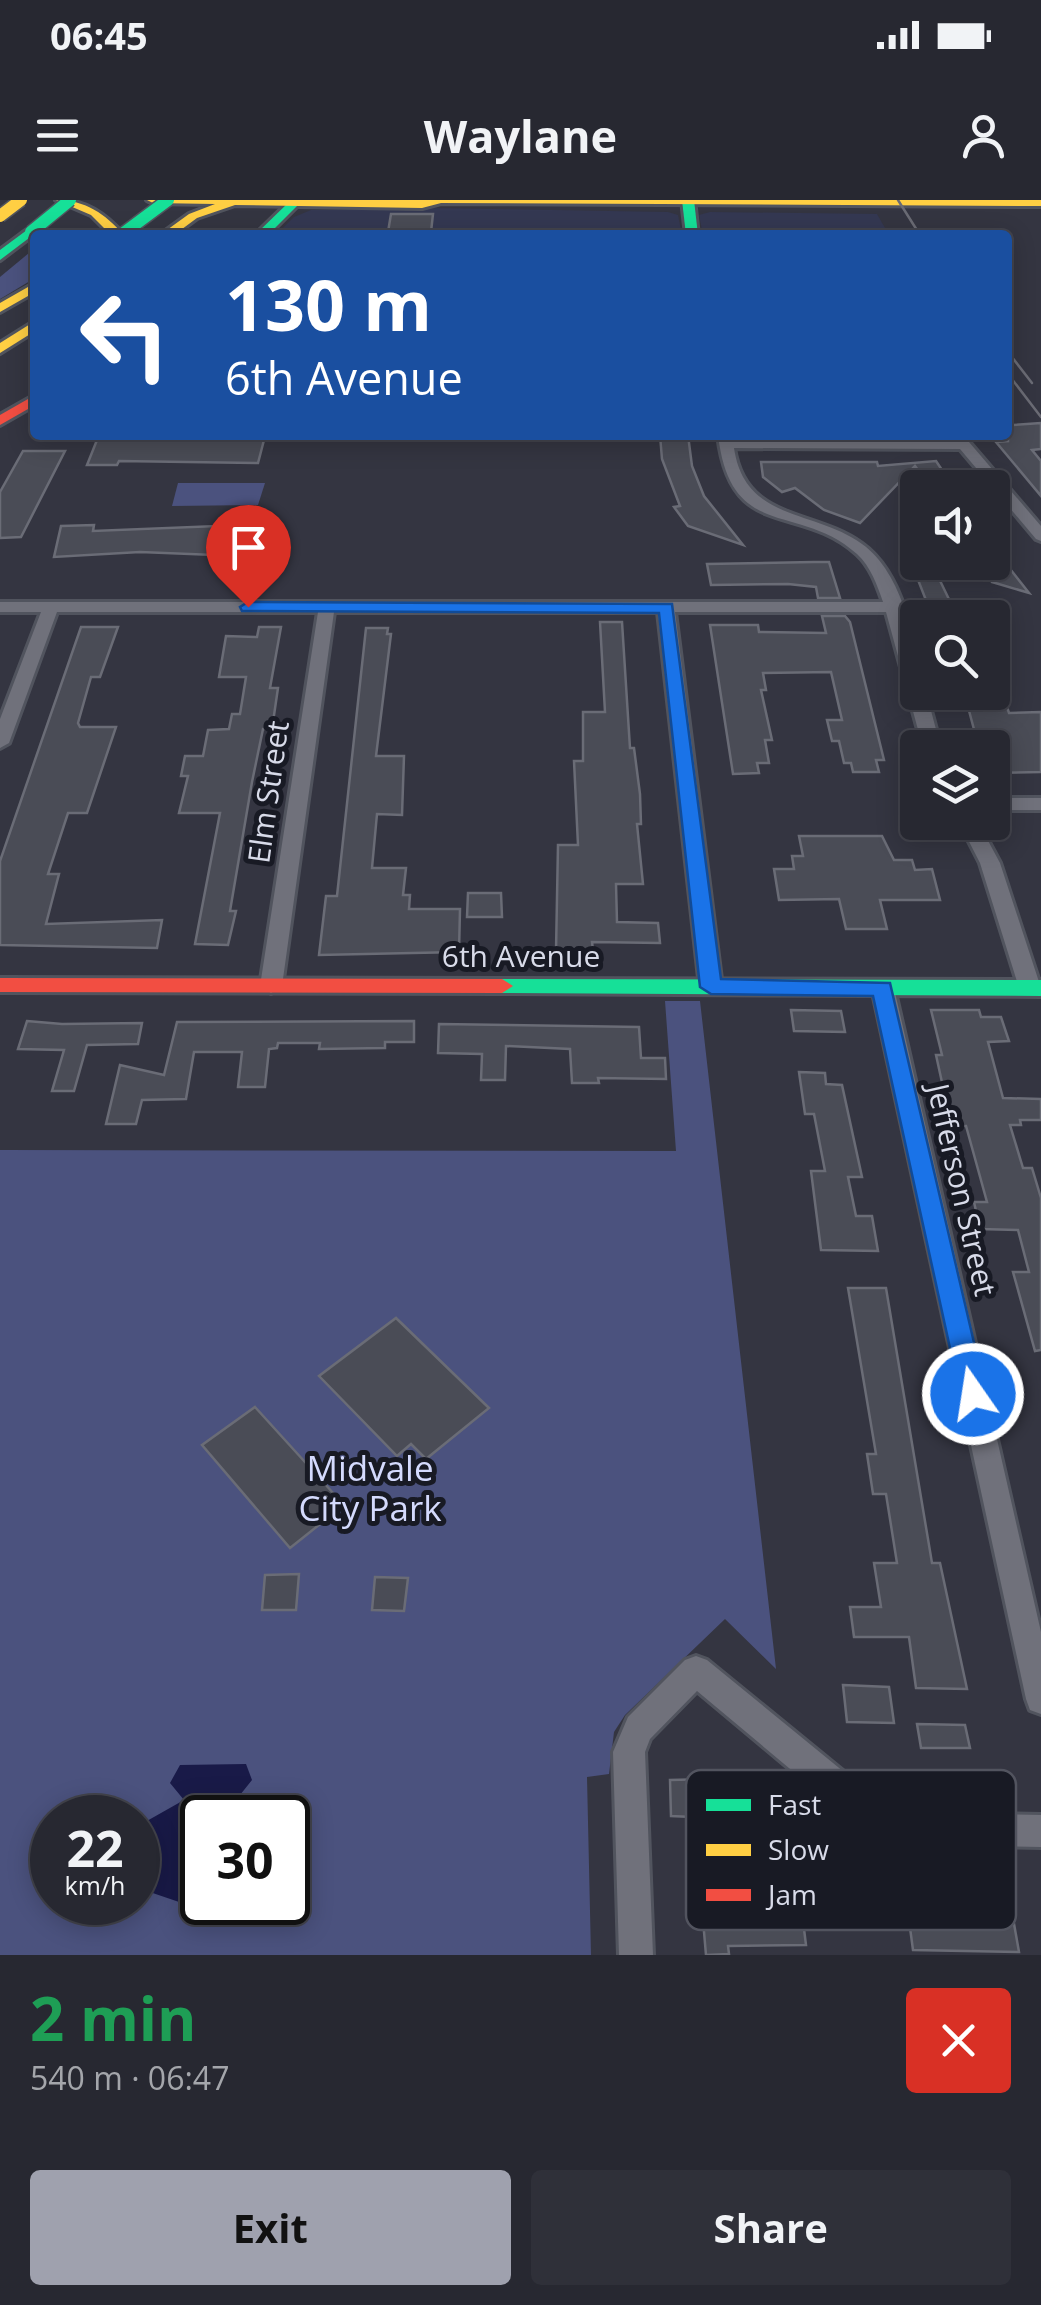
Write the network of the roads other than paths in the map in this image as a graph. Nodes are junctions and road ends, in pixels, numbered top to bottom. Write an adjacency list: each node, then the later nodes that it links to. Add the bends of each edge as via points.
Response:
1 (21, 200): 9 (main road); 14 (main road, bridge)
2 (62, 200): 16 (main road, via 96,213)
3 (70, 200): 15 (main road, bridge)
4 (153, 200): 7 (main road)
5 (168, 200): 17 (main road, bridge)
6 (440, 200): 8 (main road); 10 (main road)
7 (232, 202): 10 (main road); 18 (main road)
8 (688, 202): 12 (main road); 20 (main road)
9 (0, 203)
10 (294, 203): 19 (main road)
11 (1041, 203): 12 (main road)
12 (806, 205): 13 (main road)
13 (1041, 212)
14 (0, 216)
15 (33, 230)
16 (114, 230)
17 (126, 230)
18 (173, 230)
19 (266, 230)
20 (691, 230)
21 (30, 233): 22 (main road, bridge)
22 (0, 256)
23 (30, 290): 24 (main road)
24 (0, 308)
25 (30, 328): 26 (main road)
26 (0, 349)
27 (30, 402): 28 (main road)
28 (0, 421)
29 (726, 440): 30 (street); 35 (street, via 742,491 863,551)
30 (959, 440): 31 (street)
31 (1041, 536)
32 (0, 607): 33 (street)
33 (51, 607): 34 (street); 38 (street)
34 (327, 607): 36 (street); 43 (street, Elm Street)
35 (890, 607): 36 (street); 37 (street)
36 (666, 608): 44 (street)
37 (927, 730)
38 (0, 743)
39 (1010, 804): 40 (street)
40 (1041, 804)
41 (978, 840): 46 (street)
42 (0, 985): 43 (main road, 6th Avenue)
43 (271, 986): 44 (main road, 6th Avenue)
44 (711, 987): 45 (main road, 6th Avenue)
45 (882, 988): 46 (main road, 6th Avenue); 47 (street, Jefferson Street)
46 (1036, 988)
47 (1041, 1699)
48 (815, 1770): 51 (street, via 696,1671 639,1728 629,1752)
49 (1016, 1831): 50 (street)
50 (1041, 1831)
51 (636, 1955)

